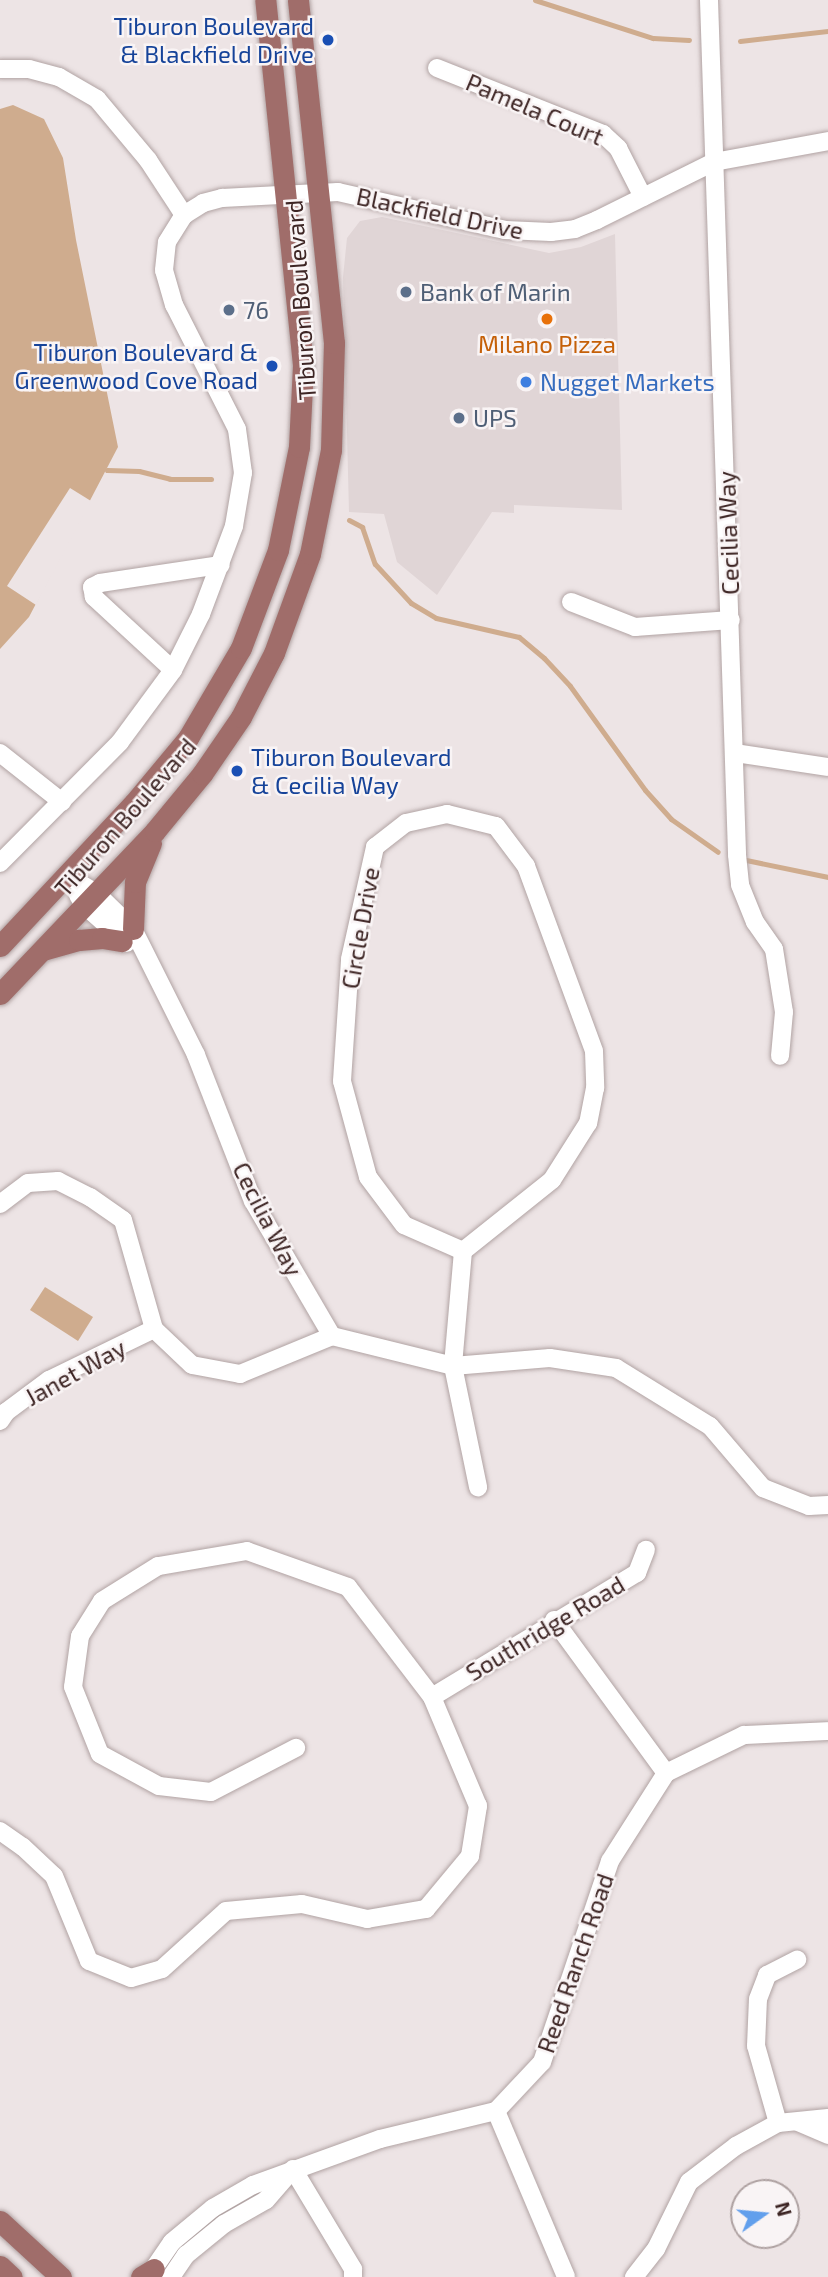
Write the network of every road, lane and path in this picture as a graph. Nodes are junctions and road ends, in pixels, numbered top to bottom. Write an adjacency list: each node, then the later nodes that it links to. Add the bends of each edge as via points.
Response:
1 (265, 0): 8 (main road, Tiburon Boulevard)
2 (298, 0): 9 (main road, Tiburon Boulevard)
3 (709, 0): 7 (street, Cecilia Way)
4 (437, 68): 10 (street, Pamela Court, via 603,134 618,148)
5 (0, 69): 11 (street, via 60,76 97,99 148,160)
6 (828, 141): 7 (street, Blackfield Drive)
7 (714, 162): 10 (street, Blackfield Drive); 14 (street, Cecilia Way)
8 (286, 192): 9 (street, Blackfield Drive); 11 (street, Blackfield Drive, via 213,200); 22 (main road, Tiburon Boulevard, via 302,342 302,412 294,482 268,583 241,648 188,738)
9 (319, 192): 10 (street, Blackfield Drive, via 364,196 493,228 538,233 586,225); 20 (main road, Tiburon Boulevard, via 335,379 331,450 319,519 296,599 258,685 209,765)
10 (643, 197)
11 (184, 215): 12 (street, via 167,242 166,281 180,318 233,419 242,450 241,494)
12 (221, 565): 15 (street); 15 (street, via 92,587 94,597)
13 (571, 602): 14 (street, via 635,627)
14 (731, 620): 17 (street, Cecilia Way)
15 (173, 670): 19 (street, via 120,742)
16 (0, 753): 19 (street)
17 (735, 753): 18 (street); 28 (street, Cecilia Way, via 740,885 755,922 774,949 784,1012)
18 (828, 767)
19 (62, 802): 21 (street)
20 (155, 831): 23 (main road, Tiburon Boulevard); 24 (main road, via 135,881)
21 (0, 863)
22 (66, 875): 23 (street, Cecilia Way); 25 (main road, Tiburon Boulevard)
23 (90, 899): 24 (street, Cecilia Way); 26 (main road, Tiburon Boulevard)
24 (132, 939): 26 (main road, via 79,940); 32 (street, Cecilia Way, via 163,985 196,1055 253,1202)
25 (0, 946)
26 (41, 951): 27 (main road, Tiburon Boulevard)
27 (0, 994)
28 (780, 1056)
29 (0, 1204): 31 (street, via 28,1183 58,1181 123,1220)
30 (463, 1251): 30 (street, Circle Drive, via 552,1180 588,1123 595,1088 594,1051 526,866 496,826 447,814 405,823 375,847 349,959 342,1081 368,1177 404,1224); 33 (street)
31 (154, 1329): 32 (street, via 192,1364 240,1374); 34 (street, Janet Way, via 49,1380)
32 (332, 1336): 33 (street)
33 (453, 1366): 35 (street); 36 (street, via 550,1358 617,1368 710,1426 763,1488 809,1506)
34 (0, 1421)
35 (478, 1487)
36 (828, 1505)
37 (646, 1550): 38 (street, Southridge Road, via 637,1573)
38 (554, 1620): 39 (street, Southridge Road); 42 (street)
39 (432, 1697): 41 (street, via 348,1587 247,1552 159,1566 102,1601 80,1636 73,1687 100,1754 159,1786 211,1792); 43 (street, via 478,1806 470,1856 426,1909 367,1919 302,1904 226,1911 162,1969 131,1978 89,1961 54,1876)
40 (828, 1731): 42 (street, via 744,1735)
41 (296, 1748)
42 (666, 1773): 45 (street, Reed Ranch Road, via 610,1861 542,2062)
43 (0, 1831)
44 (796, 1960): 48 (street, via 767,1975 758,1999 756,2046)
45 (496, 2111): 50 (street, via 380,2139); 59 (street)
46 (828, 2118): 47 (street)
47 (798, 2122): 48 (street); 49 (street)
48 (778, 2123): 60 (street, via 736,2146 689,2182 656,2249)
49 (828, 2135)
50 (293, 2169): 54 (street, via 213,2208 172,2242); 58 (street, via 353,2269)
51 (0, 2221): 52 (main road)
52 (41, 2259): 56 (main road); 57 (main road)
53 (0, 2266): 55 (main road)
54 (153, 2275)
55 (12, 2277)
56 (61, 2277)
57 (72, 2277)
58 (353, 2277)
59 (566, 2277)
60 (634, 2277)

